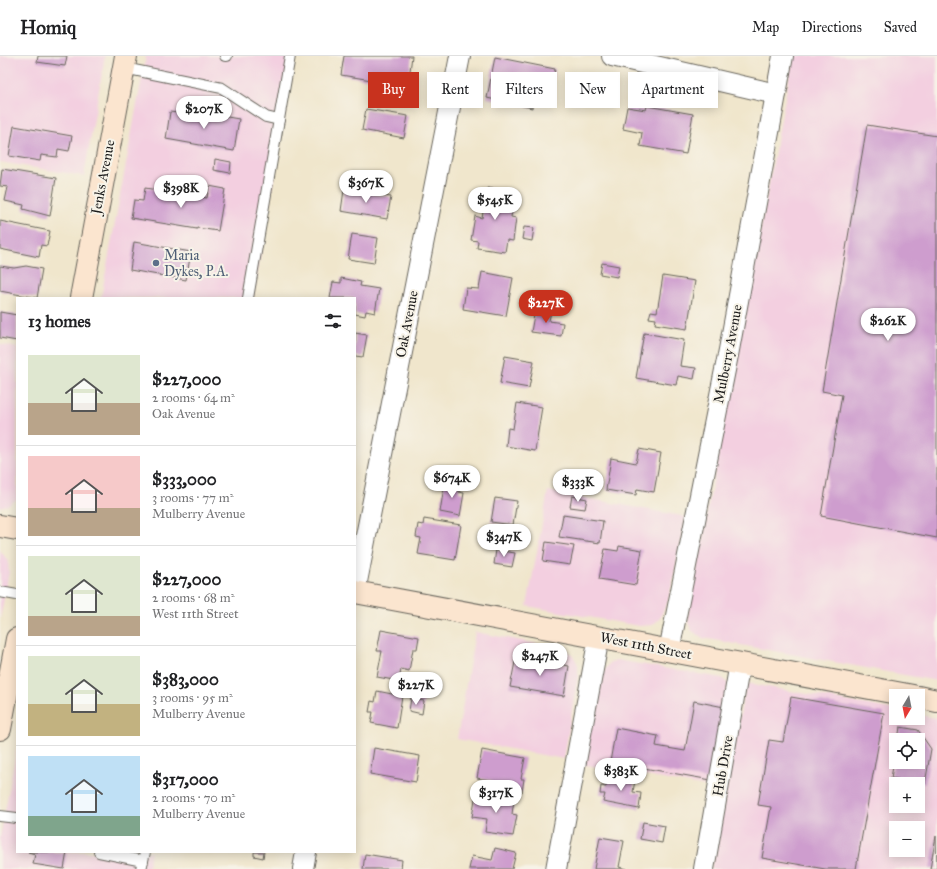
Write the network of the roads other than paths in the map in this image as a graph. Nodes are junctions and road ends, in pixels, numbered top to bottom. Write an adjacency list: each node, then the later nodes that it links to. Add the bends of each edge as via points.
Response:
1 (290, 56): 7 (lane)
2 (460, 56): 12 (street, Oak Avenue)
3 (612, 56): 6 (street)
4 (783, 56): 6 (street, Mulberry Avenue)
5 (125, 62): 7 (lane, via 222,88 266,117); 8 (main road, Jenks Avenue)
6 (776, 94): 18 (street, Mulberry Avenue, via 729,350)
7 (279, 120): 9 (lane)
8 (81, 297)
9 (248, 297)
10 (0, 526): 11 (main road)
11 (16, 529)
12 (356, 587)
13 (0, 592): 15 (lane)
14 (356, 592): 16 (main road, West 11th Street)
15 (16, 595)
16 (600, 638): 18 (main road, West 11th Street); 30 (street)
17 (16, 644): 23 (main road)
18 (669, 651): 19 (main road, West 11th Street)
19 (740, 663): 20 (main road, West 11th Street); 31 (street, Hub Drive)
20 (889, 691)
21 (925, 698): 22 (main road)
22 (937, 700)
23 (0, 729)
24 (0, 816): 25 (lane)
25 (16, 818)
26 (104, 853): 28 (lane)
27 (306, 853): 29 (street)
28 (143, 861)
29 (303, 869)
30 (556, 869)
31 (704, 869)

